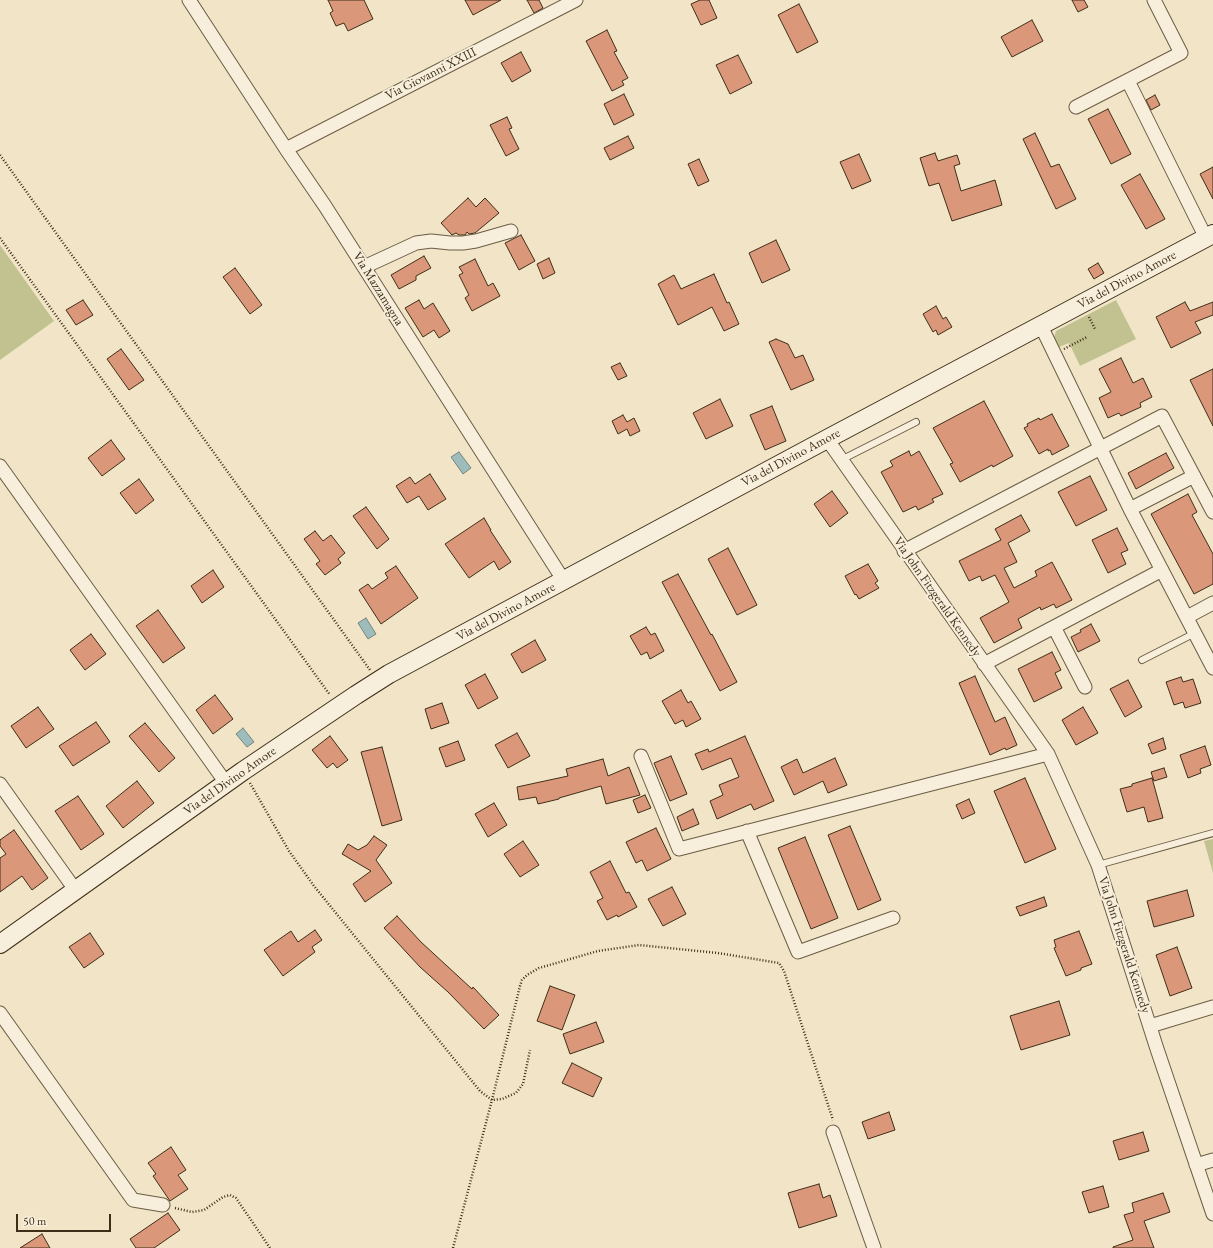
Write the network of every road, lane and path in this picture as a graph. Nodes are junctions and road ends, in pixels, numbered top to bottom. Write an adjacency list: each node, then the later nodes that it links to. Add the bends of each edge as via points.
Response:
1 (189, 0): 6 (street, Via Mazzamagna)
2 (576, 0): 6 (street, Via Giovanni XXIII)
3 (1154, 0): 4 (street, via 1181,53)
4 (1128, 80): 5 (street); 10 (street)
5 (1076, 107)
6 (286, 149): 11 (street, Via Mazzamagna)
7 (0, 155): 33 (path)
8 (511, 230): 11 (street, via 463,243 416,243)
9 (0, 238): 35 (path)
10 (1210, 238): 12 (main road, Via del Divino Amore)
11 (364, 267): 25 (street, Via Mazzamagna)
12 (1041, 326): 14 (street); 16 (main road, Via del Divino Amore)
13 (1087, 337): 14 (path)
14 (1054, 354): 17 (street)
15 (916, 422): 18 (lane)
16 (826, 440): 18 (street, Via John Fitzgerald Kennedy); 25 (main road, Via del Divino Amore)
17 (1100, 448): 20 (street, via 1162,416); 21 (street); 23 (street)
18 (841, 460): 23 (street, Via John Fitzgerald Kennedy)
19 (0, 466): 39 (street)
20 (1194, 476): 21 (street); 22 (street)
21 (1130, 509): 24 (street)
22 (1213, 512)
23 (904, 550): 31 (street, Via John Fitzgerald Kennedy)
24 (1162, 570): 27 (street); 28 (street)
25 (564, 581): 33 (main road, Via del Divino Amore)
26 (1213, 603): 27 (street)
27 (1187, 617): 29 (street)
28 (1054, 627): 31 (street); 34 (street)
29 (1195, 633): 30 (lane); 32 (street)
30 (1142, 660)
31 (984, 664): 36 (street, Via John Fitzgerald Kennedy)
32 (1213, 668)
33 (378, 681): 35 (main road, Via del Divino Amore)
34 (1085, 687)
35 (339, 706): 38 (main road, Via del Divino Amore)
36 (1048, 754): 41 (street); 43 (street, Via John Fitzgerald Kennedy)
37 (641, 756): 41 (street, via 679,849)
38 (243, 771): 39 (main road, Via del Divino Amore); 51 (path, via 289,852 314,886 480,1091)
39 (226, 783): 44 (main road, Via del Divino Amore)
40 (0, 784): 44 (street)
41 (747, 832): 45 (street, via 798,952)
42 (1213, 833): 43 (lane, Via John Fitzgerald Kennedy)
43 (1098, 865): 49 (street, Via John Fitzgerald Kennedy)
44 (76, 891): 46 (main road, Via del Divino Amore)
45 (893, 918)
46 (0, 944)
47 (1213, 1007): 49 (street, Via John Fitzgerald Kennedy)
48 (0, 1013): 55 (street, via 133,1200)
49 (1150, 1026): 54 (street, Via John Fitzgerald Kennedy)
50 (530, 1050): 51 (path, via 523,1084 516,1093 502,1100)
51 (492, 1100): 52 (path, via 522,980 539,968 598,951 640,945 718,953 779,964 784,971); 58 (path)
52 (834, 1129): 59 (street)
53 (1213, 1160): 54 (street)
54 (1196, 1165): 56 (street, Via John Fitzgerald Kennedy)
55 (163, 1205): 57 (path, via 192,1212 204,1210 230,1195 236,1198)
56 (1213, 1214)
57 (270, 1248)
58 (453, 1248)
59 (874, 1248)

